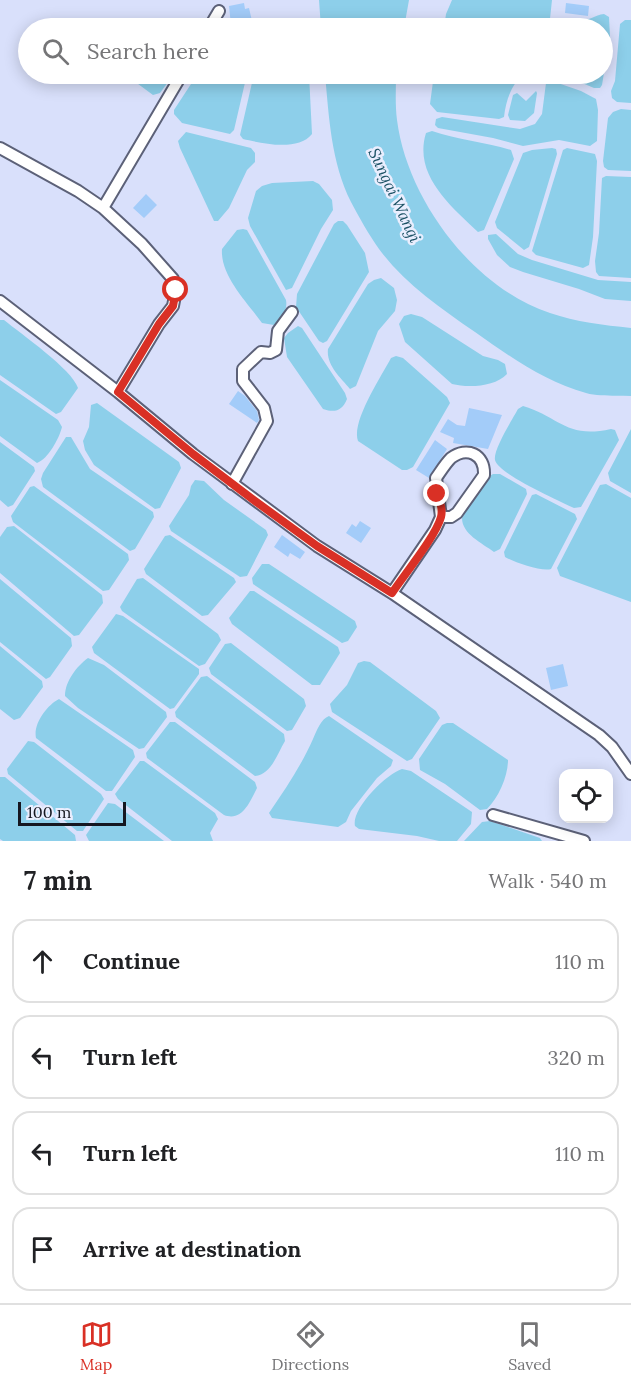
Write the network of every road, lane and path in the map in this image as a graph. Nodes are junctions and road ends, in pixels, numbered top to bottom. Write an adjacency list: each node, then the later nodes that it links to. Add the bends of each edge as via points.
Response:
1 (219, 11): 2 (street)
2 (215, 18)
3 (176, 84): 5 (street)
4 (0, 148): 5 (street)
5 (103, 208): 8 (street, via 142,244 173,279 176,290 173,306)
6 (0, 301): 8 (street)
7 (292, 312): 9 (street, via 278,330 276,350 261,352 243,369 243,381 264,408 267,421)
8 (118, 392): 9 (street)
9 (232, 484): 11 (street, via 317,546)
10 (441, 517): 10 (street, via 458,513 484,475 481,458 475,453 456,455 436,478); 11 (street)
11 (392, 593): 12 (street, via 599,735)
12 (631, 772)
13 (493, 814): 14 (street)
14 (584, 841)

